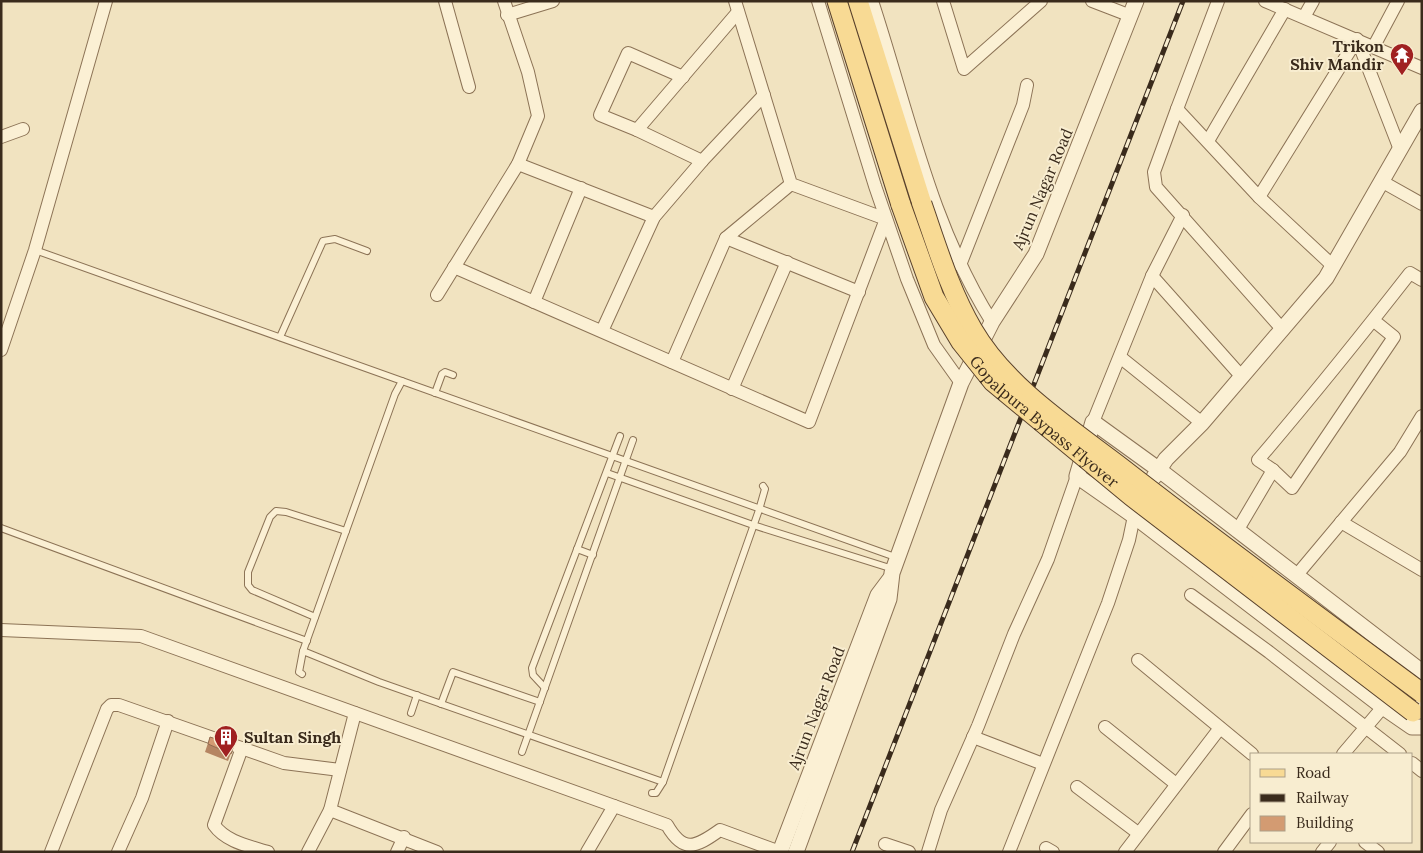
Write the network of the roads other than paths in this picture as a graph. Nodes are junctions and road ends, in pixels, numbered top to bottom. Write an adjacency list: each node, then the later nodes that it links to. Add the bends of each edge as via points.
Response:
1 (106, 1): 47 (street)
2 (445, 1): 27 (street)
3 (504, 1): 19 (street)
4 (553, 1): 19 (street)
5 (818, 1): 45 (street)
6 (837, 1): 113 (main road, Gopalpura Bypass Flyover, bridge, via 901,205 934,297 961,342 993,382 1131,496)
7 (858, 1): 106 (main road, Gopalpura Bypass Flyover, bridge, via 946,275 973,331 1003,369 1036,402)
8 (872, 1): 50 (street, via 922,165)
9 (943, 1): 10 (street, via 964,69)
10 (1041, 1)
11 (1092, 1): 20 (street)
12 (1136, 1): 20 (street, Ajrun Nagar Road)
13 (1218, 1): 29 (street)
14 (1265, 1): 18 (street)
15 (1313, 1): 21 (street)
16 (1398, 1): 23 (street)
17 (737, 6): 25 (street); 28 (street)
18 (1285, 10): 21 (street); 34 (street)
19 (507, 15): 37 (street, via 528,72 538,116)
20 (1131, 16): 59 (street, Ajrun Nagar Road, via 1036,254)
21 (1304, 17): 22 (street)
22 (1357, 39): 23 (street); 35 (street); 41 (street)
23 (1374, 46): 24 (street)
24 (1422, 68)
25 (682, 77): 32 (street); 32 (street, via 628,53 600,116)
26 (1027, 85): 50 (street, via 1023,105)
27 (469, 87)
28 (764, 95): 36 (street); 39 (street)
29 (1177, 109): 34 (street); 43 (street, via 1153,180)
30 (1422, 112): 35 (street)
31 (22, 129): 33 (street)
32 (637, 130): 36 (street)
33 (1, 137)
34 (1208, 141): 41 (street)
35 (1400, 147): 38 (street)
36 (702, 161): 44 (street)
37 (518, 164): 40 (street); 52 (street)
38 (1381, 181): 42 (street); 51 (street)
39 (791, 184): 45 (street); 46 (street)
40 (581, 188): 44 (street); 57 (street)
41 (1259, 197): 51 (street)
42 (1422, 204)
43 (1182, 215): 53 (street); 60 (street)
44 (654, 217): 61 (street)
45 (886, 219): 55 (street); 69 (street, via 934,345)
46 (726, 238): 49 (street); 65 (street)
47 (35, 250): 62 (lane); 63 (street)
48 (367, 251): 62 (lane, via 335,239 323,241)
49 (787, 262): 55 (street); 70 (street)
50 (960, 265): 59 (street)
51 (1332, 265): 60 (street, via 1326,278)
52 (454, 267): 56 (street); 57 (street)
53 (1152, 276): 64 (street); 67 (street)
54 (1422, 280): 58 (street, via 1410,273)
55 (858, 292): 70 (street, via 809,422)
56 (437, 295)
57 (534, 302): 61 (street)
58 (1374, 320): 80 (street, via 1258,460); 80 (street, via 1394,337 1292,488)
59 (992, 322): 69 (street, Ajrun Nagar Road)
60 (1283, 330): 67 (street)
61 (602, 332): 65 (street)
62 (280, 337): 68 (lane)
63 (1, 350)
64 (1120, 358): 72 (street); 73 (street)
65 (672, 362): 70 (street)
66 (453, 375): 71 (lane, via 442,374)
67 (1242, 377): 73 (street)
68 (402, 381): 71 (lane); 90 (lane)
69 (961, 382): 94 (street, Ajrun Nagar Road)
70 (732, 389)
71 (435, 393): 77 (lane)
72 (1093, 422): 79 (street); 82 (street)
73 (1202, 423): 79 (street)
74 (1420, 424): 87 (street)
75 (620, 436): 77 (lane)
76 (633, 440): 78 (lane)
77 (612, 458): 78 (lane); 81 (lane)
78 (625, 462): 83 (lane); 85 (lane)
79 (1158, 469): 86 (street); 91 (street)
80 (1274, 470): 91 (street)
81 (606, 473): 83 (lane); 92 (lane)
82 (1077, 476): 86 (street); 119 (street, via 1048,559)
83 (619, 477): 88 (lane); 93 (lane)
84 (764, 486): 85 (lane)
85 (759, 510): 88 (lane); 94 (lane)
86 (1134, 516): 110 (street); 125 (street, via 1108,603)
87 (1341, 522): 95 (street); 96 (street)
88 (753, 525): 94 (lane); 127 (lane)
89 (1, 528): 100 (lane)
90 (346, 531): 98 (lane); 98 (lane, via 276,511 270,517 248,572 248,585 252,590)
91 (1237, 531): 96 (street)
92 (577, 549): 93 (lane); 105 (lane, via 532,668 533,675)
93 (593, 555): 105 (lane)
94 (893, 569): 145 (street, Ajrun Nagar Road, via 878,595); 146 (street, Ajrun Nagar Road, via 889,598)
95 (1422, 570)
96 (1296, 576): 103 (street)
97 (1191, 595): 117 (street)
98 (315, 618): 100 (lane)
99 (1, 630): 111 (street, via 141,636)
100 (307, 641): 101 (lane)
101 (303, 651): 104 (lane, via 299,666); 107 (lane)
102 (1138, 660): 116 (street)
103 (1422, 672)
104 (302, 674)
105 (544, 688): 108 (lane)
106 (1422, 693)
107 (417, 695): 109 (lane); 112 (lane)
108 (540, 702): 109 (lane, via 452,672); 118 (lane)
109 (441, 704): 118 (lane)
110 (1383, 707): 113 (street, via 1412,727); 117 (street)
111 (355, 713): 126 (street); 131 (street)
112 (411, 713)
113 (1419, 720)
114 (168, 721): 120 (street); 138 (street, via 120,705 106,709); 139 (street, via 142,798)
115 (1105, 727): 128 (street)
116 (1220, 728): 122 (street); 128 (street)
117 (1365, 729): 123 (street); 124 (street)
118 (529, 735): 121 (lane); 127 (lane)
119 (973, 737): 125 (street); 148 (street, via 941,810)
120 (242, 748): 126 (street, via 284,763); 140 (street, via 214,825 219,833 234,841)
121 (522, 752)
122 (1251, 753)
123 (1344, 753)
124 (1399, 753)
125 (1043, 764): 149 (street)
126 (340, 770): 132 (street)
127 (662, 782): 130 (lane, via 660,789)
128 (1176, 784): 134 (street)
129 (1076, 787): 134 (street)
130 (652, 793)
131 (614, 806): 144 (street); 145 (street, via 667,825 675,841 685,848 696,847 720,830)
132 (330, 810): 135 (street); 141 (street)
133 (1250, 817): 151 (street)
134 (1138, 833): 150 (street)
135 (404, 838): 142 (street); 143 (street)
136 (1366, 843): 152 (street)
137 (885, 844): 147 (street)
138 (51, 852)
139 (118, 852)
140 (268, 852)
141 (308, 852)
142 (396, 852)
143 (437, 852)
144 (587, 852)
145 (780, 852)
146 (796, 852)
147 (909, 852)
148 (928, 852)
149 (1009, 852)
150 (1125, 852)
151 (1224, 852)
152 (1378, 852)

